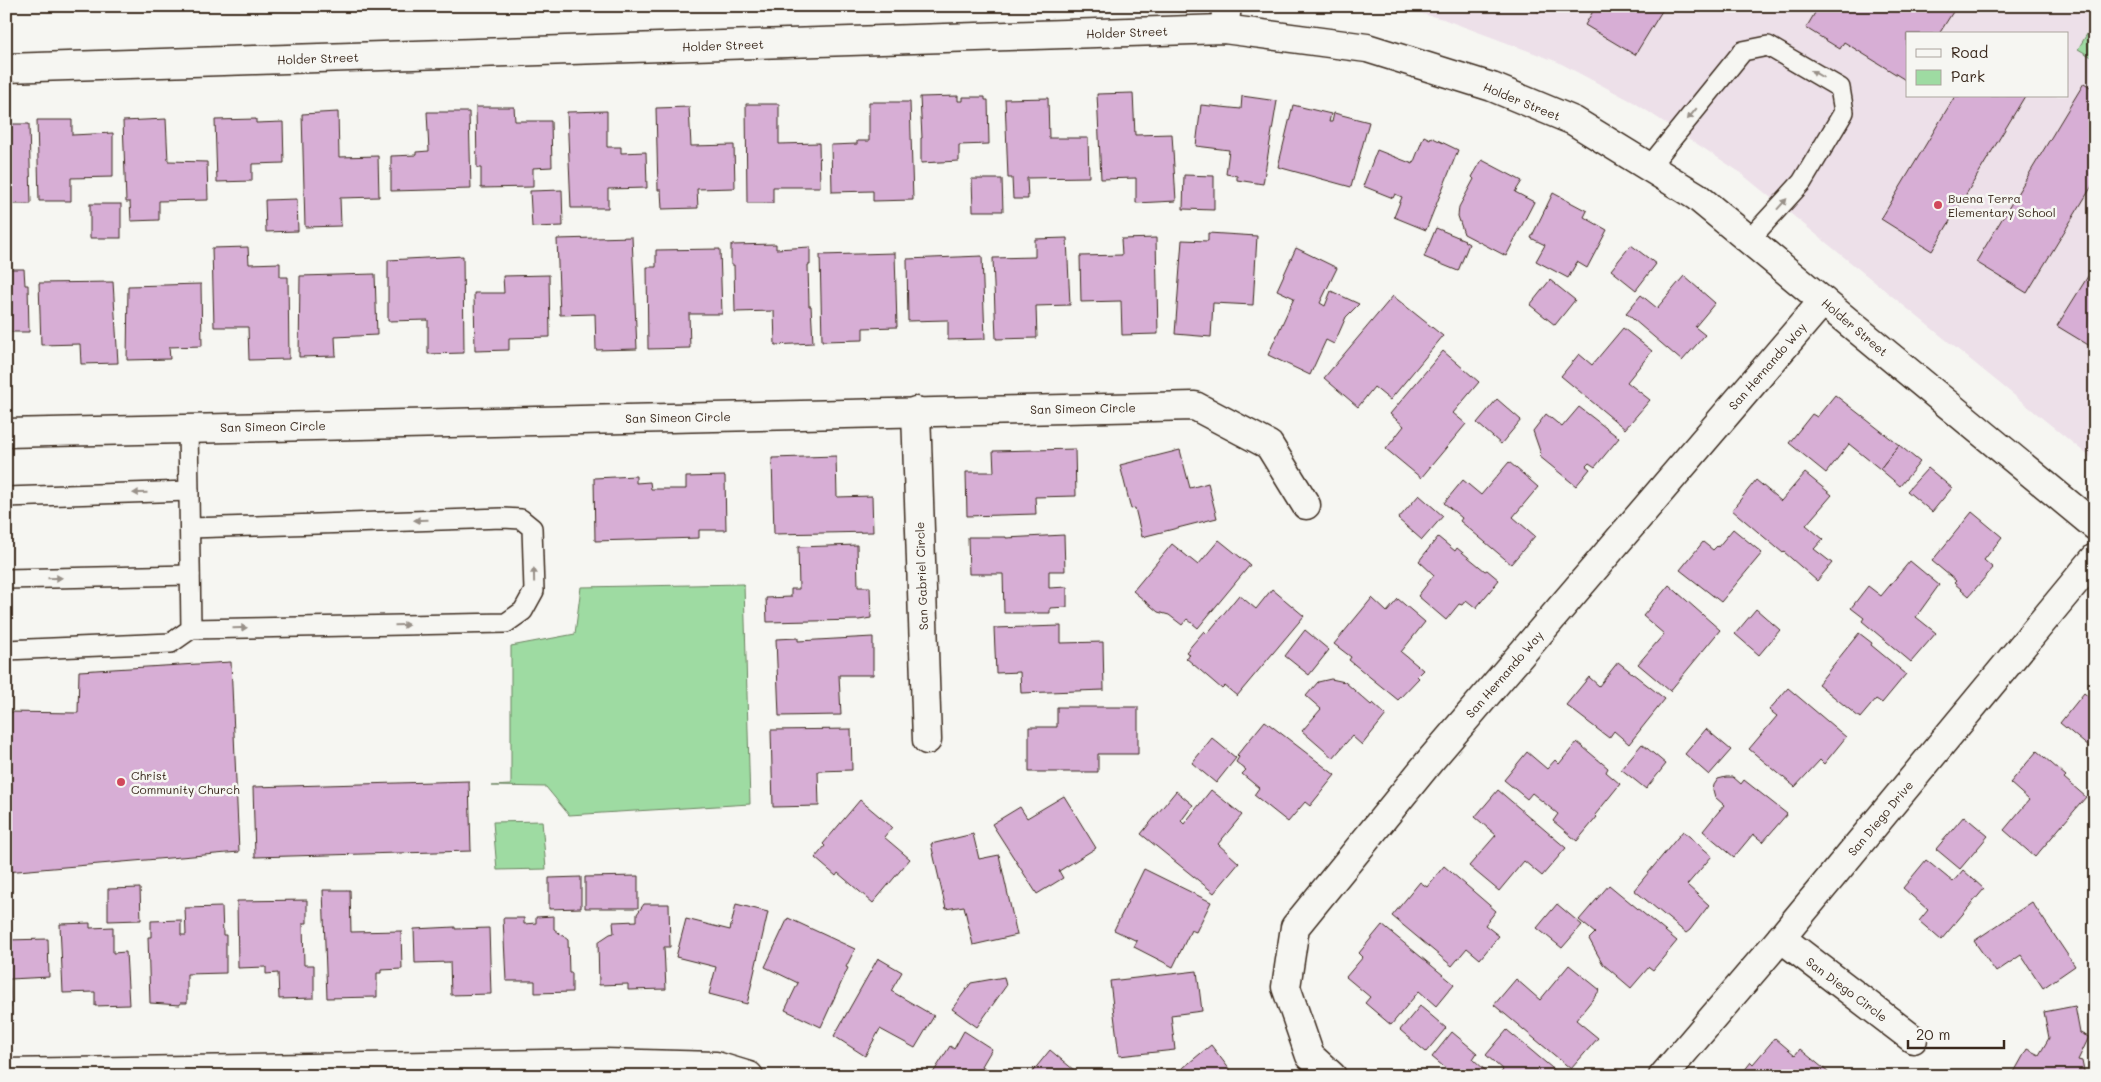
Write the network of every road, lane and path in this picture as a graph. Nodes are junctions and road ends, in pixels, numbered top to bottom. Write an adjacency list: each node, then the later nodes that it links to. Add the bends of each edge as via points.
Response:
1 (1225, 17): 2 (street, Holder Street); 3 (street, Holder Street, via 1367,48 1492,87 1574,121)
2 (6, 68)
3 (1649, 167): 4 (street, Holder Street, via 1696,196); 4 (lane, one-way to 3, via 1807,174 1844,112 1840,88 1768,46 1743,51)
4 (1749, 240): 5 (street, Holder Street)
5 (1823, 301): 12 (street, Holder Street); 24 (street, San Hernando Way, via 1429,762 1296,927 1286,988 1310,1056)
6 (916, 411): 7 (street, San Simeon Circle); 11 (street, San Simeon Circle, via 1195,406 1269,445); 19 (street, San Gabriel Circle)
7 (188, 428): 8 (street, San Simeon Circle); 9 (lane)
8 (6, 433)
9 (189, 491): 10 (lane, one-way to 10); 13 (lane)
10 (6, 497)
11 (1306, 505)
12 (2095, 526)
13 (190, 528): 15 (lane); 17 (lane, one-way to 13, via 506,622 523,611 534,591 532,528 520,519)
14 (2095, 558): 20 (street, San Diego Drive)
15 (190, 575): 16 (lane, one-way to 15); 17 (lane)
16 (6, 579)
17 (191, 629): 18 (lane, via 171,643)
18 (6, 650)
19 (927, 740)
20 (1781, 938): 21 (street, San Diego Circle); 25 (street, San Diego Drive)
21 (1913, 1039)
22 (6, 1073): 23 (street, via 604,1063 716,1066)
23 (748, 1076)
24 (1332, 1076)
25 (1663, 1076)

